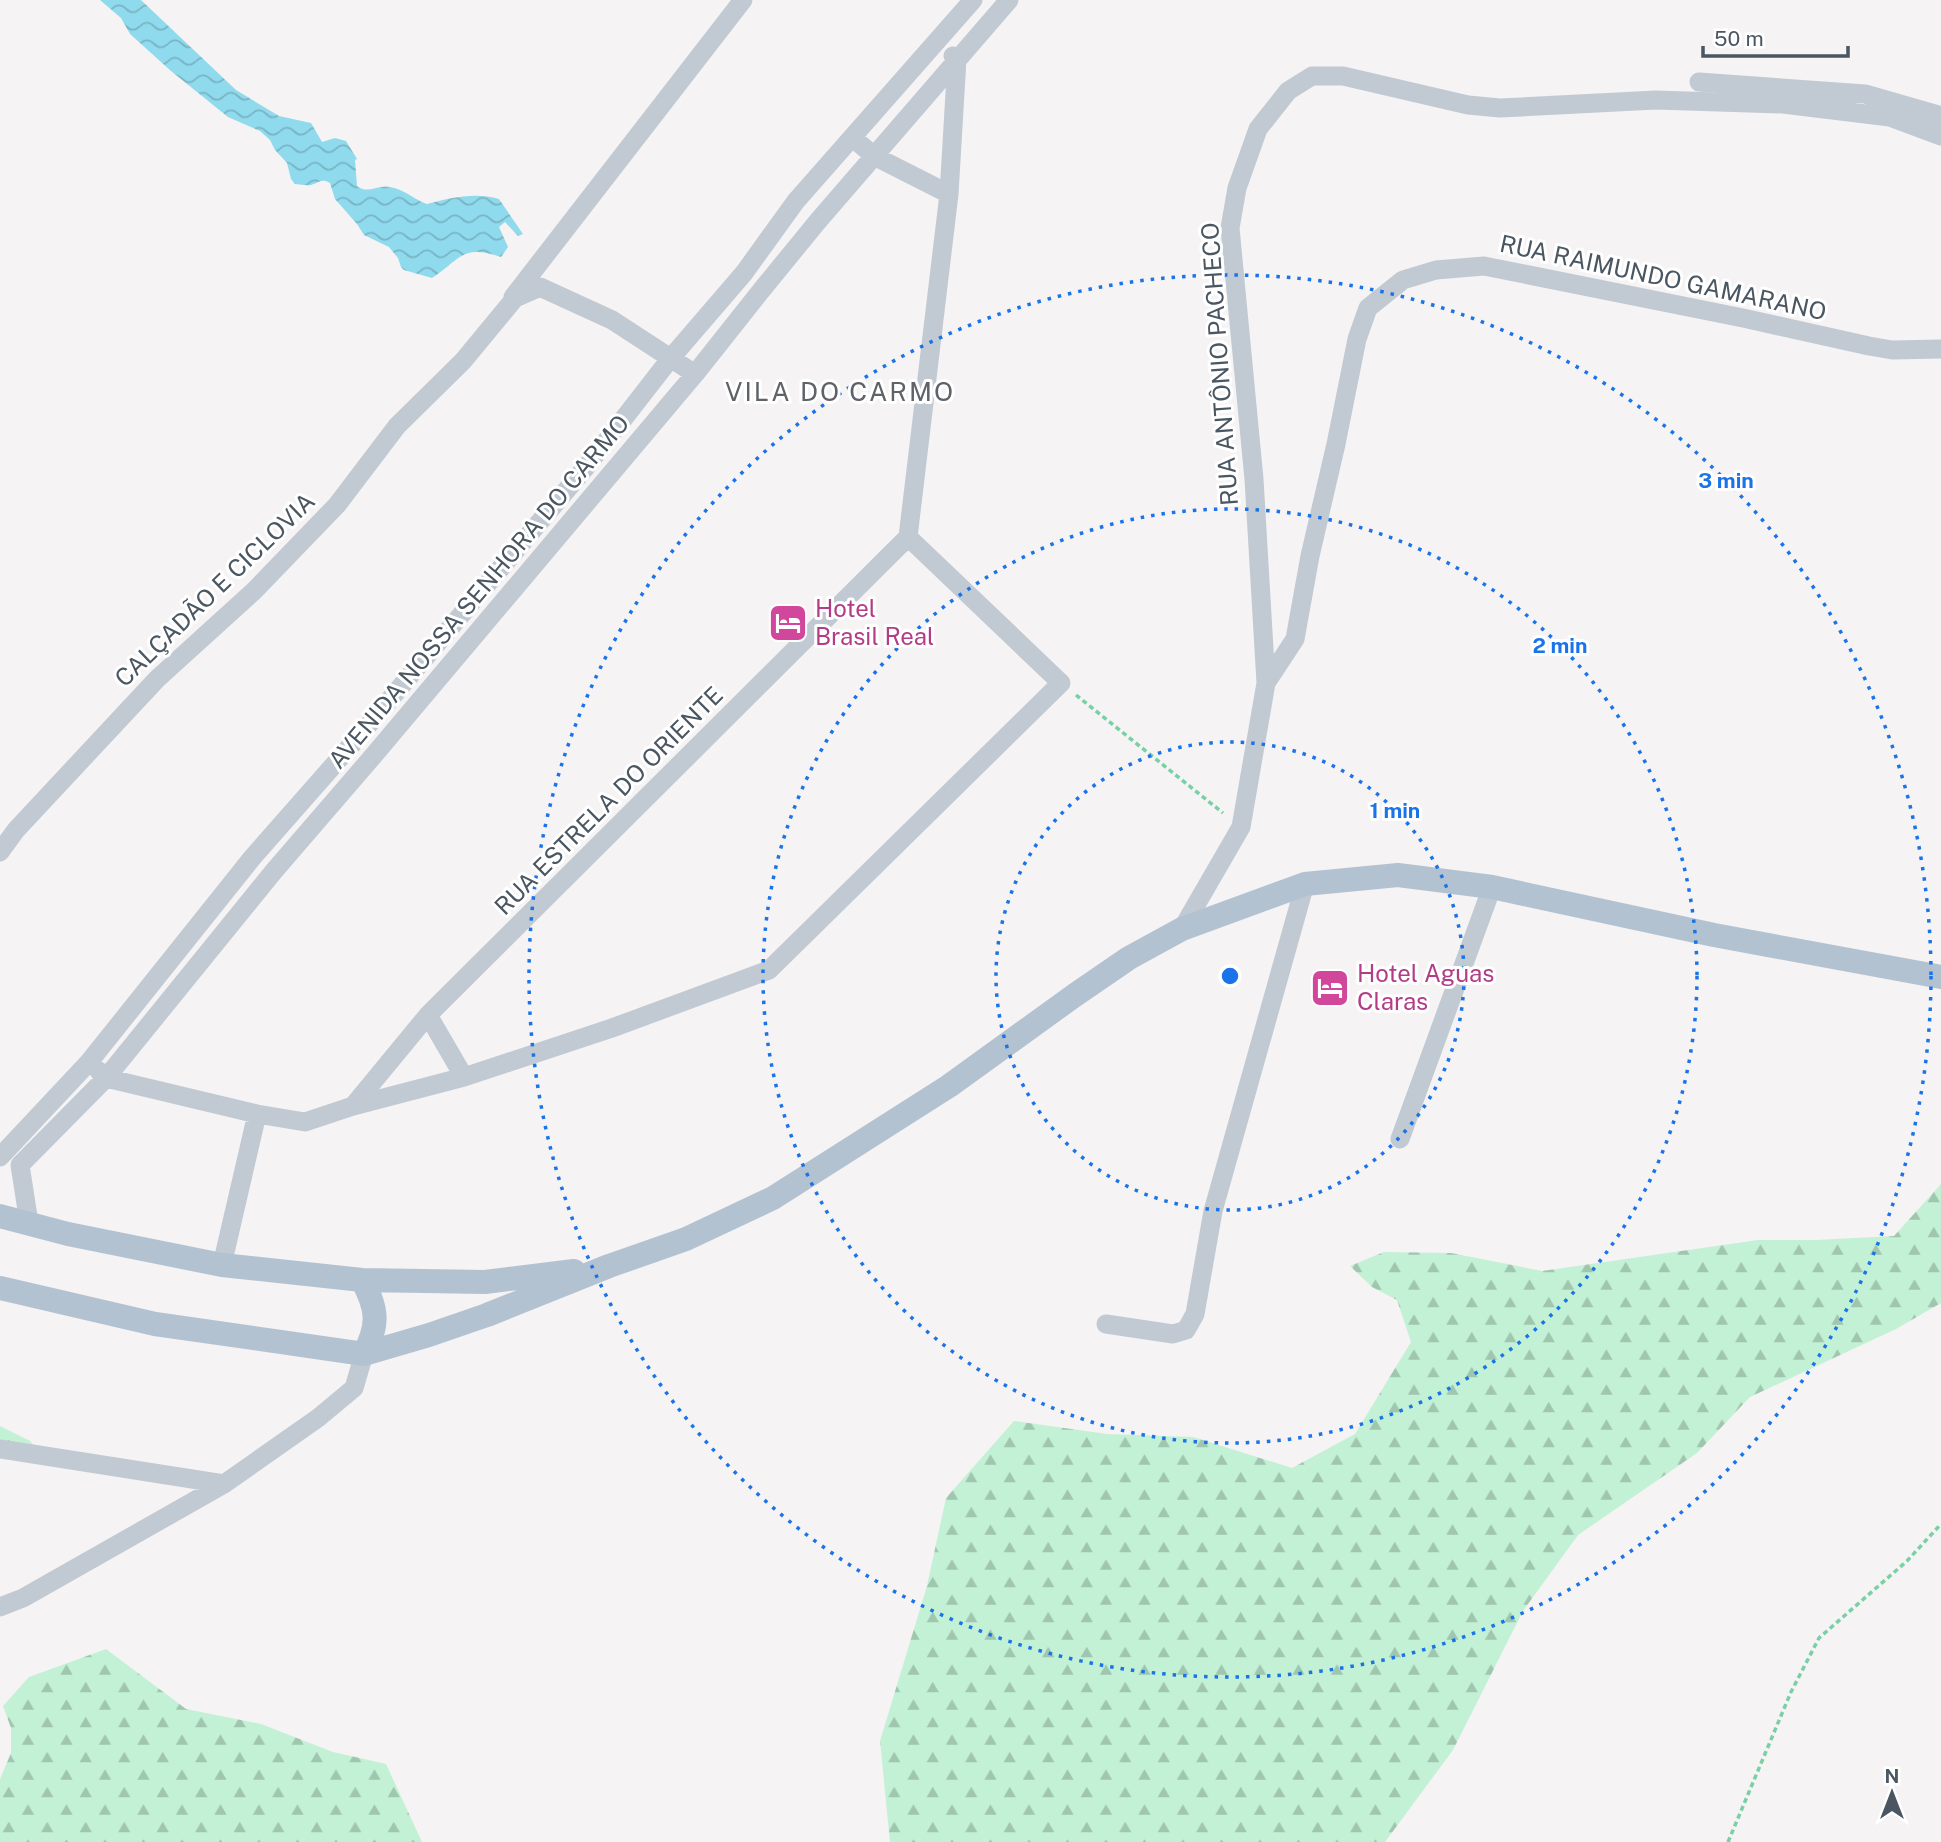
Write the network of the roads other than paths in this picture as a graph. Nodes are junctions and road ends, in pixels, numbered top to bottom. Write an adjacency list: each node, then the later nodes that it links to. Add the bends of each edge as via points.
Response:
1 (743, 0): 16 (street)
2 (973, 0): 4 (street, AVENIDA NOSSA SENHORA DO CARMO)
3 (1009, 0): 5 (street, AVENIDA NOSSA SENHORA DO CARMO)
4 (937, 40): 5 (street); 9 (street, AVENIDA NOSSA SENHORA DO CARMO)
5 (957, 59): 10 (street, AVENIDA NOSSA SENHORA DO CARMO); 11 (street)
6 (1699, 82): 7 (street, via 1866,94)
7 (1941, 119)
8 (1941, 136): 21 (street, RUA ANTÔNIO PACHECO, via 1890,117 1783,104 1656,100 1500,108 1343,76 1312,76 1288,91 1258,130 1237,188 1230,228 1254,479)
9 (853, 138): 10 (street); 12 (street, AVENIDA NOSSA SENHORA DO CARMO, via 796,201)
10 (874, 156): 11 (street); 13 (street, AVENIDA NOSSA SENHORA DO CARMO)
11 (949, 194): 20 (street)
12 (744, 273): 13 (street); 15 (street, AVENIDA NOSSA SENHORA DO CARMO)
13 (764, 287): 17 (street, AVENIDA NOSSA SENHORA DO CARMO)
14 (1941, 348): 21 (street, RUA RAIMUNDO GAMARANO, via 1869,346 1484,266 1436,270 1403,281 1368,308 1357,339 1295,639)
15 (670, 359): 16 (street, via 612,320 540,287 515,298); 17 (street); 18 (street, AVENIDA NOSSA SENHORA DO CARMO)
16 (463, 361): 24 (street, CALÇADÃO E CICLOVIA, via 397,426 337,505 255,590 158,679)
17 (695, 374): 19 (street, AVENIDA NOSSA SENHORA DO CARMO)
18 (586, 467): 19 (street); 22 (street, AVENIDA NOSSA SENHORA DO CARMO)
19 (605, 479): 23 (street, AVENIDA NOSSA SENHORA DO CARMO)
20 (908, 537): 31 (street, RUA ESTRELA DO ORIENTE); 34 (street, via 1060,683 769,970)
21 (1266, 683): 29 (street, RUA RAIMUNDO GAMARANO, via 1241,827)
22 (354, 742): 23 (street); 25 (street, AVENIDA NOSSA SENHORA DO CARMO)
23 (374, 755): 26 (street, AVENIDA NOSSA SENHORA DO CARMO)
24 (0, 852)
25 (252, 858): 26 (street); 32 (street, AVENIDA NOSSA SENHORA DO CARMO)
26 (274, 871): 33 (street, AVENIDA NOSSA SENHORA DO CARMO)
27 (1306, 884): 28 (main road, via 1398,875); 29 (main road); 45 (street, via 1213,1211 1195,1314 1186,1330 1173,1334)
28 (1492, 887): 30 (main road); 37 (street)
29 (1182, 929): 42 (main road, via 1129,958 949,1086 773,1198 686,1239)
30 (1941, 977)
31 (428, 1015): 34 (street); 35 (street, RUA ESTRELA DO ORIENTE)
32 (89, 1062): 33 (street); 38 (street, AVENIDA NOSSA SENHORA DO CARMO)
33 (106, 1077): 36 (street); 40 (street, AVENIDA NOSSA SENHORA DO CARMO, via 20,1165)
34 (464, 1077): 35 (street)
35 (353, 1106): 36 (street, via 305,1122)
36 (257, 1114): 41 (street)
37 (1400, 1139)
38 (0, 1157)
39 (0, 1216): 40 (main road)
40 (29, 1223): 41 (main road)
41 (222, 1265): 43 (main road)
42 (609, 1266): 43 (main road, via 485,1282); 46 (main road, via 486,1315)
43 (362, 1280): 46 (main road, via 376,1317)
44 (0, 1288): 46 (main road, via 155,1324)
45 (1106, 1324)
46 (364, 1354): 48 (street, via 354,1388)
47 (0, 1449): 48 (street)
48 (224, 1485): 49 (street, via 23,1598)
49 (0, 1606)

